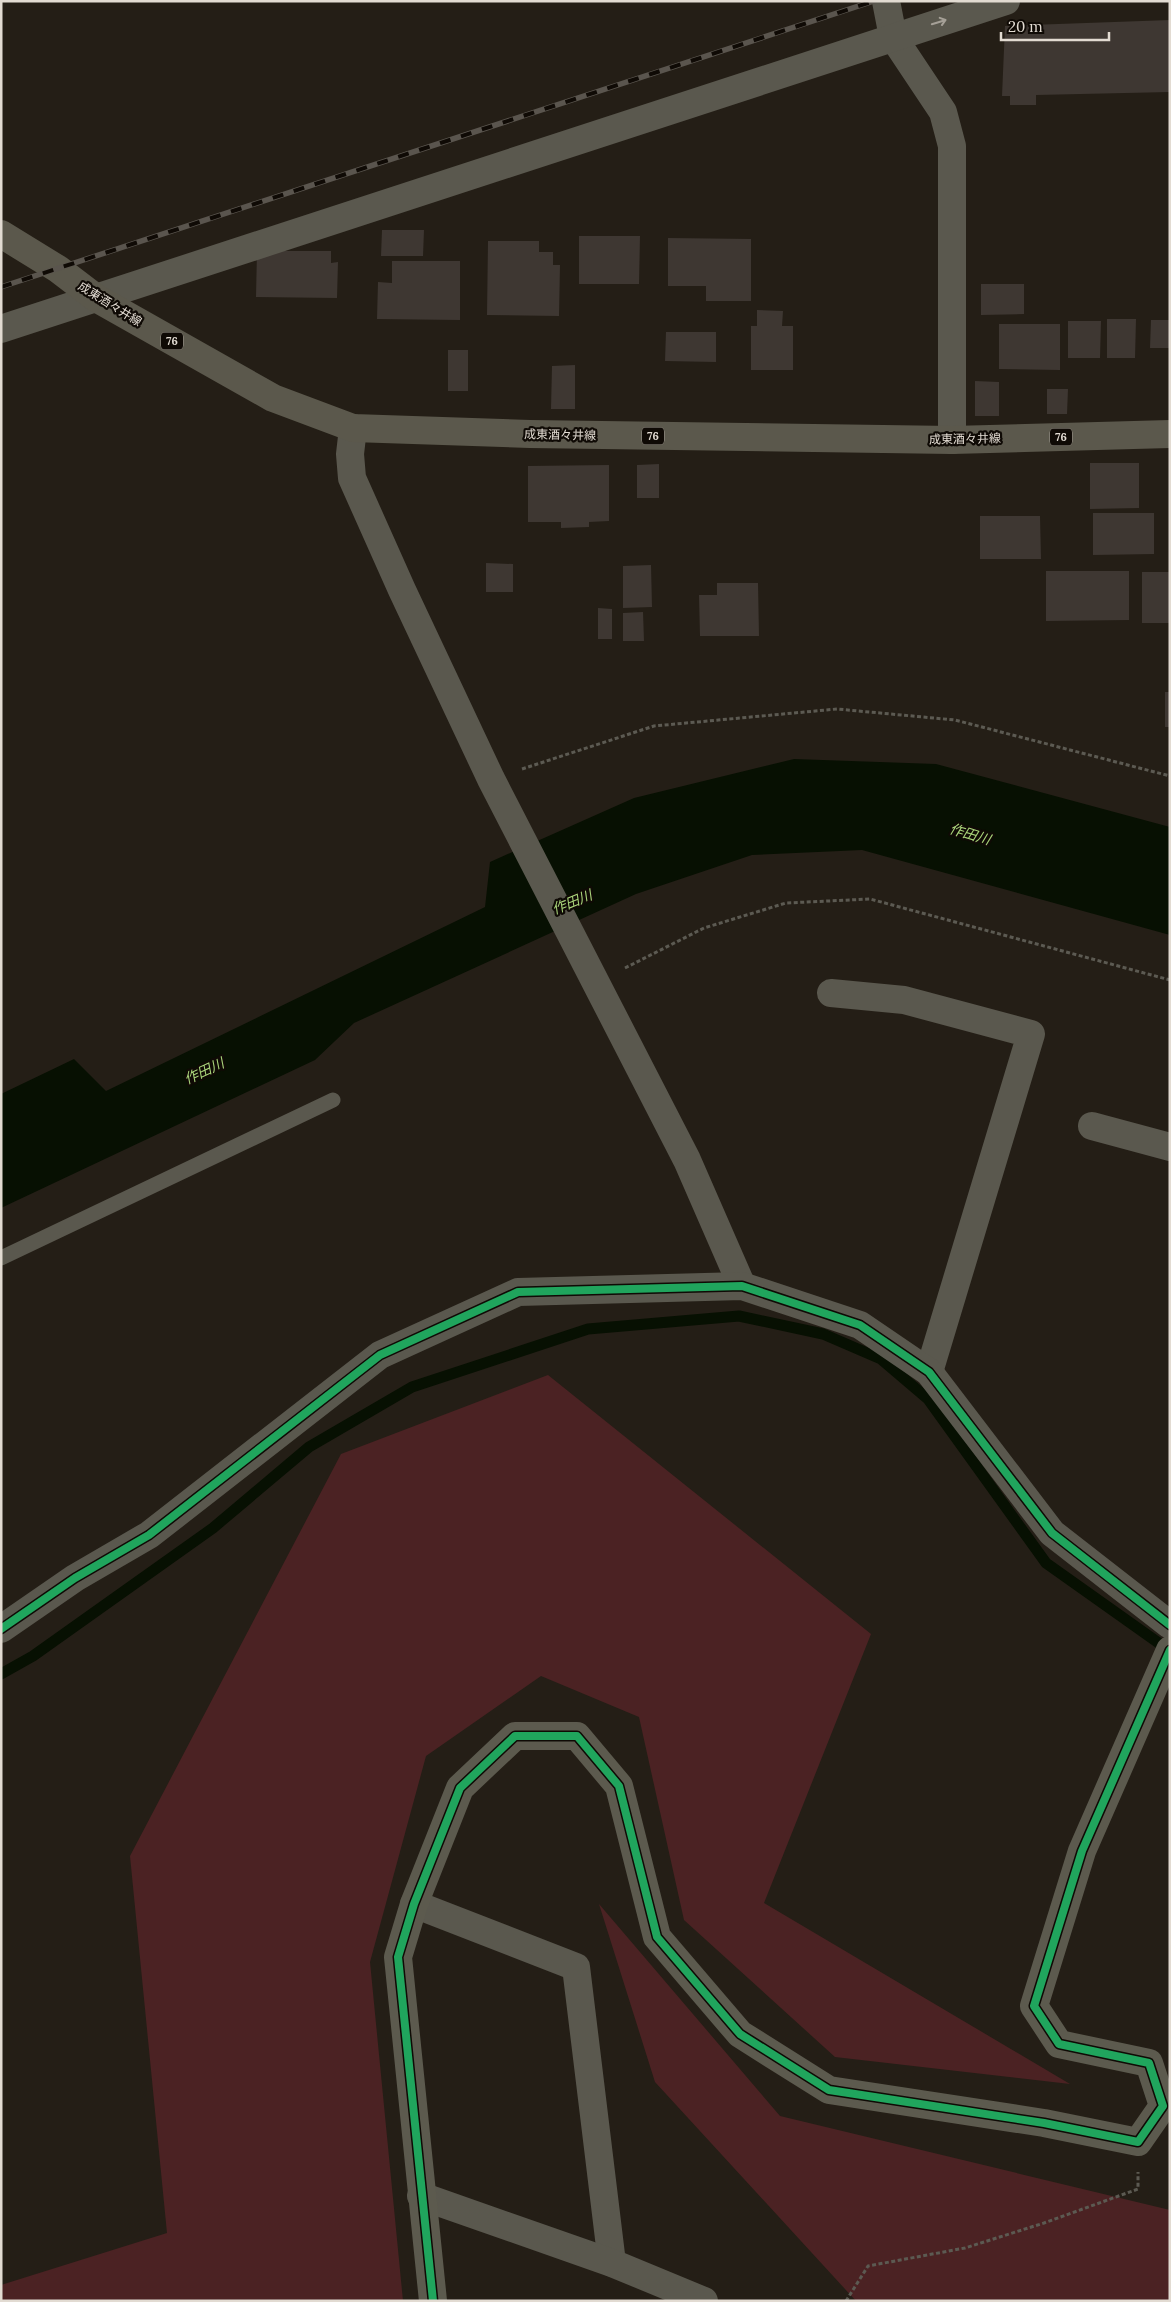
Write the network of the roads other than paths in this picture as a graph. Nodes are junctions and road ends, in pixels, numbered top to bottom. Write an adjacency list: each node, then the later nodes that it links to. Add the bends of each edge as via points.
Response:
1 (886, 1): 3 (street)
2 (1006, 1): 3 (street, one-way to 2)
3 (893, 37): 5 (street); 9 (street, via 943,112 952,146)
4 (1, 234): 5 (main road, 成東酒々井線 / 76, via 58,269)
5 (96, 298): 6 (street); 7 (main road, 成東酒々井線 / 76, via 273,398)
6 (1, 329)
7 (353, 428): 9 (main road, 成東酒々井線 / 76); 15 (street, via 352,478 402,590 491,780 687,1160)
8 (1170, 434): 9 (main road, 成東酒々井線 / 76)
9 (952, 440)
10 (831, 993): 16 (street, via 904,1000 1031,1034)
11 (334, 1100): 14 (lane)
12 (1092, 1126): 13 (street)
13 (1170, 1148)
14 (1, 1258)
15 (742, 1286): 16 (street, via 860,1325); 18 (street, via 518,1292 380,1356 149,1535 75,1578)
16 (929, 1372): 17 (street, via 1052,1533)
17 (1170, 1625)
18 (1, 1629)
19 (1167, 1656): 20 (street, via 1082,1851 1034,2006 1059,2044 1149,2063 1163,2106 1138,2142 1044,2123 829,2090 740,2034 657,1937 619,1786 576,1736 515,1736 460,1788)
20 (414, 1904): 21 (street, via 398,1957); 22 (street, via 576,1967)
21 (421, 2196): 22 (street); 23 (street)
22 (612, 2264): 24 (street)
23 (433, 2301)
24 (704, 2301)

